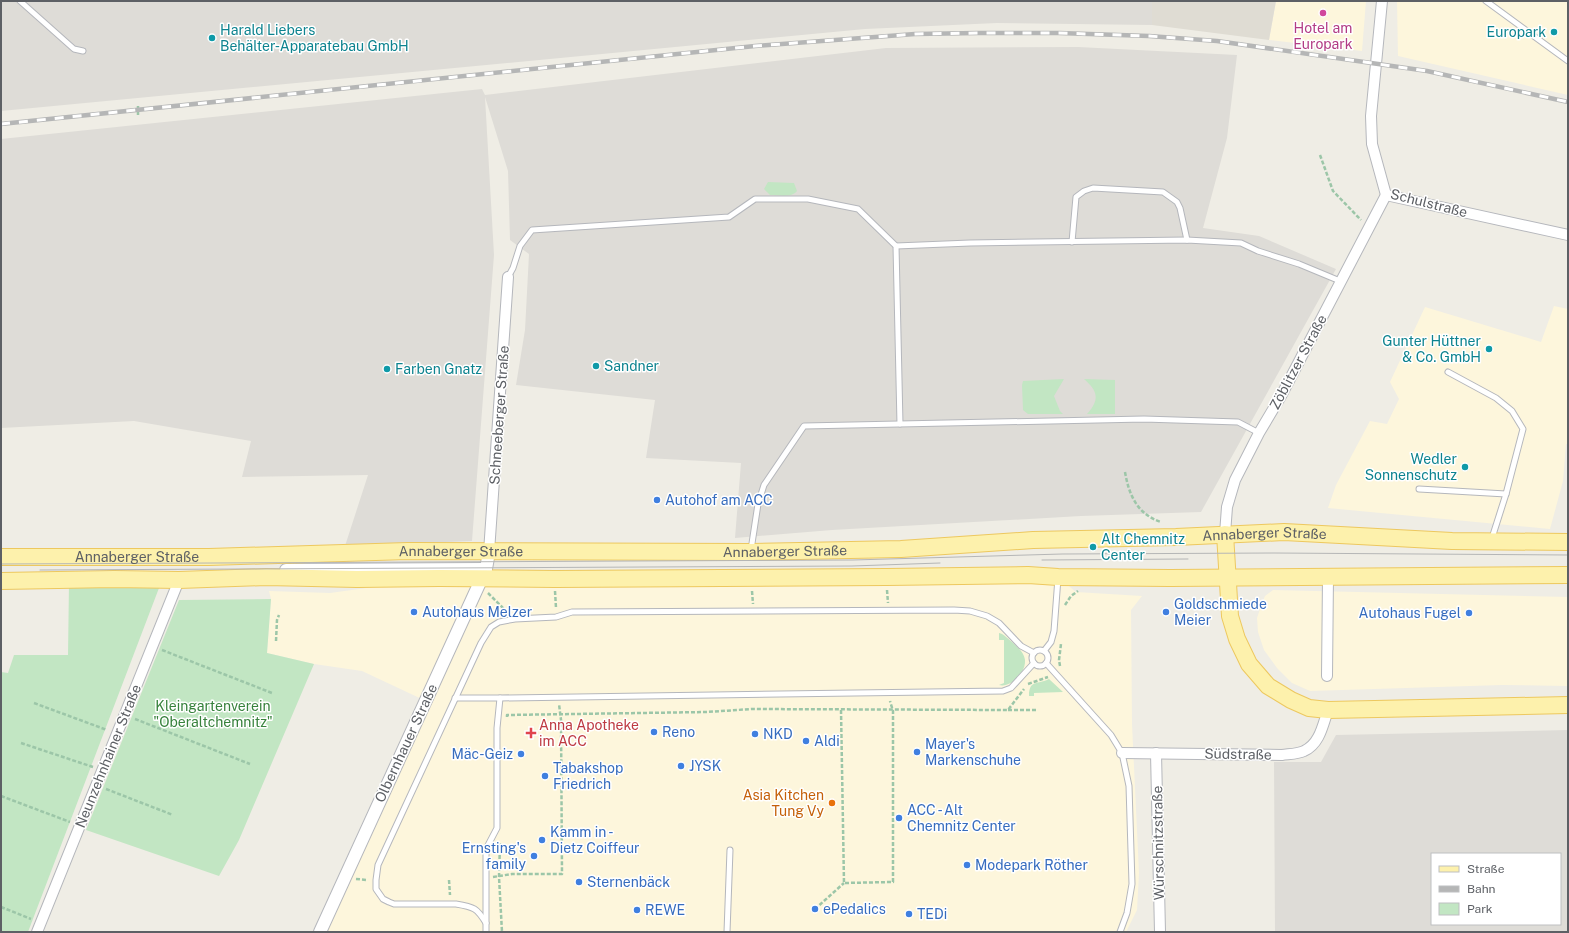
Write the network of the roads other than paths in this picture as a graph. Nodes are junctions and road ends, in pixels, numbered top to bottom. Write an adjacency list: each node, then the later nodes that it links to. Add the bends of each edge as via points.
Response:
1 (20, 1): 4 (lane, via 74,48)
2 (1382, 1): 6 (street, Schulstraße, via 1371,116 1372,144)
3 (1486, 1): 5 (lane)
4 (83, 51)
5 (1568, 61)
6 (1386, 195): 7 (street, Schulstraße); 12 (street, Zöblitzer Straße)
7 (1568, 235)
8 (1187, 240): 9 (lane); 9 (lane, via 1180,208 1177,202 1163,192 1093,188 1076,197); 12 (lane, via 1241,243)
9 (1072, 242): 10 (lane)
10 (896, 246): 11 (lane, via 858,209 808,199 755,199 729,217 532,230 520,246); 14 (lane)
11 (508, 277): 21 (street, Schneeberger Straße)
12 (1340, 281): 15 (street, Zöblitzer Straße, via 1281,396)
13 (1448, 372): 17 (lane, via 1496,398 1512,411 1523,429)
14 (900, 424): 15 (lane, via 1144,419 1238,422); 22 (lane, via 804,426 764,485 758,504)
15 (1259, 433): 18 (street, Zöblitzer Straße, via 1235,480 1227,507)
16 (1419, 489): 17 (lane)
17 (1506, 494): 19 (lane)
18 (1225, 534): 19 (main road, Annaberger Straße, via 1284,532); 22 (main road, Annaberger Straße, via 1033,540 901,549); 27 (main road)
19 (1491, 541): 20 (main road, Annaberger Straße)
20 (1568, 542)
21 (489, 552): 22 (main road, Annaberger Straße); 23 (main road, Annaberger Straße, via 408,551 209,557); 28 (street, Olbernhauer Straße)
22 (751, 552)
23 (1, 557)
24 (1568, 575): 26 (main road, Annaberger Straße)
25 (1058, 577): 27 (main road, Annaberger Straße); 28 (main road, Annaberger Straße, via 1028,575); 31 (lane, via 1054,631)
26 (1328, 577): 27 (main road, Annaberger Straße); 35 (street)
27 (1227, 578): 39 (main road, via 1230,616 1249,664 1268,686 1291,700 1309,708)
28 (482, 579): 29 (main road, Annaberger Straße, via 266,577); 45 (street, Olbernhauer Straße)
29 (179, 580): 30 (main road, Annaberger Straße); 44 (street, Neunzehnhainer Straße)
30 (1, 581)
31 (1044, 651): 32 (lane); 34 (lane, via 1048,658)
32 (1034, 653): 33 (lane); 36 (lane, via 1021,646 999,623 987,616 954,610 572,612 556,617 515,619 499,622 491,627)
33 (1034, 663): 34 (lane, via 1039,666); 37 (lane, via 1012,688 1003,691)
34 (1046, 663): 40 (lane, via 1111,735)
35 (1327, 676)
36 (455, 698): 37 (lane); 43 (lane, via 378,865 376,889 384,899 394,904 450,904 473,908)
37 (500, 698): 43 (lane, via 497,728 497,828 486,849)
38 (1568, 706): 39 (main road)
39 (1328, 710): 41 (street, Südstraße, via 1320,736 1304,752 1282,755)
40 (1122, 753): 41 (street, Südstraße); 48 (lane, via 1129,786 1132,884 1127,913)
41 (1156, 753): 49 (street, Würschnitzstraße)
42 (730, 850): 47 (lane)
43 (486, 923): 46 (lane)
44 (39, 928)
45 (320, 932)
46 (486, 932)
47 (727, 932)
48 (1120, 932)
49 (1160, 932)

